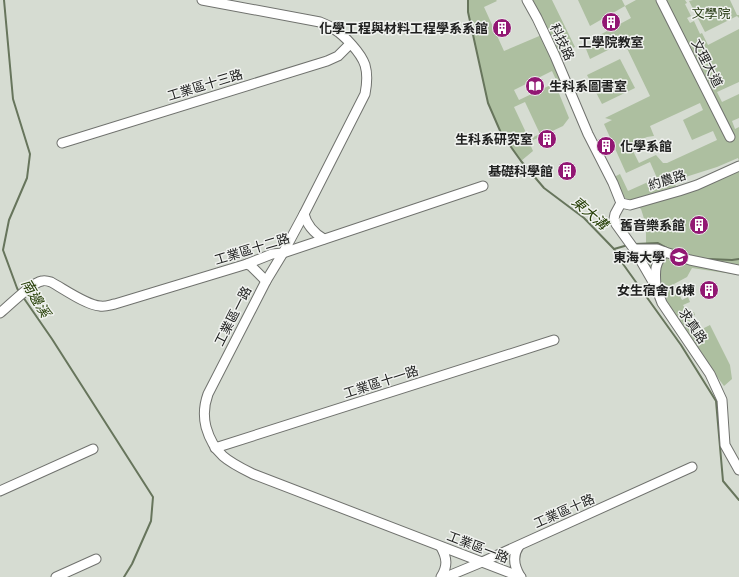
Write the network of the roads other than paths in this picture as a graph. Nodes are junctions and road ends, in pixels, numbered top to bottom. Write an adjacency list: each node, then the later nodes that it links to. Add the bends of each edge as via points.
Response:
1 (202, 0): 4 (street, 工業區一路, via 320,22 334,28)
2 (527, 0): 9 (street, 科技路)
3 (661, 0): 5 (street, 文理大道)
4 (350, 44): 6 (street, 工業區十三路, via 338,56 326,61); 10 (street, 工業區一路, via 364,65 367,76 365,94)
5 (730, 137)
6 (62, 143)
7 (739, 166): 9 (street, 約農路, via 698,185 630,205)
8 (483, 186): 11 (street, 工業區十二路)
9 (621, 203): 12 (street, 求真路, via 614,219)
10 (304, 214): 11 (street, via 311,230); 14 (street, 工業區一路)
11 (324, 239): 14 (street, 工業區十二路)
12 (631, 246): 13 (street); 18 (street, 求真路)
13 (665, 252): 16 (street); 18 (street, via 656,266)
14 (283, 253): 15 (street, 工業區十二路, via 272,254); 17 (street, 工業區一路)
15 (247, 264): 17 (street); 19 (street, 工業區十二路, via 105,306 94,305 51,282 42,281 32,286)
16 (739, 270)
17 (266, 281): 21 (street, 工業區一路, via 205,402 204,417 210,440)
18 (656, 287): 24 (street, 求真路, via 662,303 710,374 722,400 725,445)
19 (3, 311)
20 (554, 340): 21 (street, 工業區十一路)
21 (215, 448): 27 (street, 工業區一路, via 231,462 253,474)
22 (93, 449): 25 (street)
23 (692, 467): 26 (street, 工業區十路)
24 (739, 470)
25 (0, 491)
26 (519, 546): 29 (street, 工業區十路); 33 (street, via 514,556)
27 (441, 547): 29 (street, 工業區一路); 31 (street, via 446,564)
28 (96, 559): 30 (street)
29 (482, 562): 32 (street, 工業區十路); 33 (street, 工業區一路)
30 (56, 577)
31 (442, 577)
32 (446, 577)
33 (521, 577)

